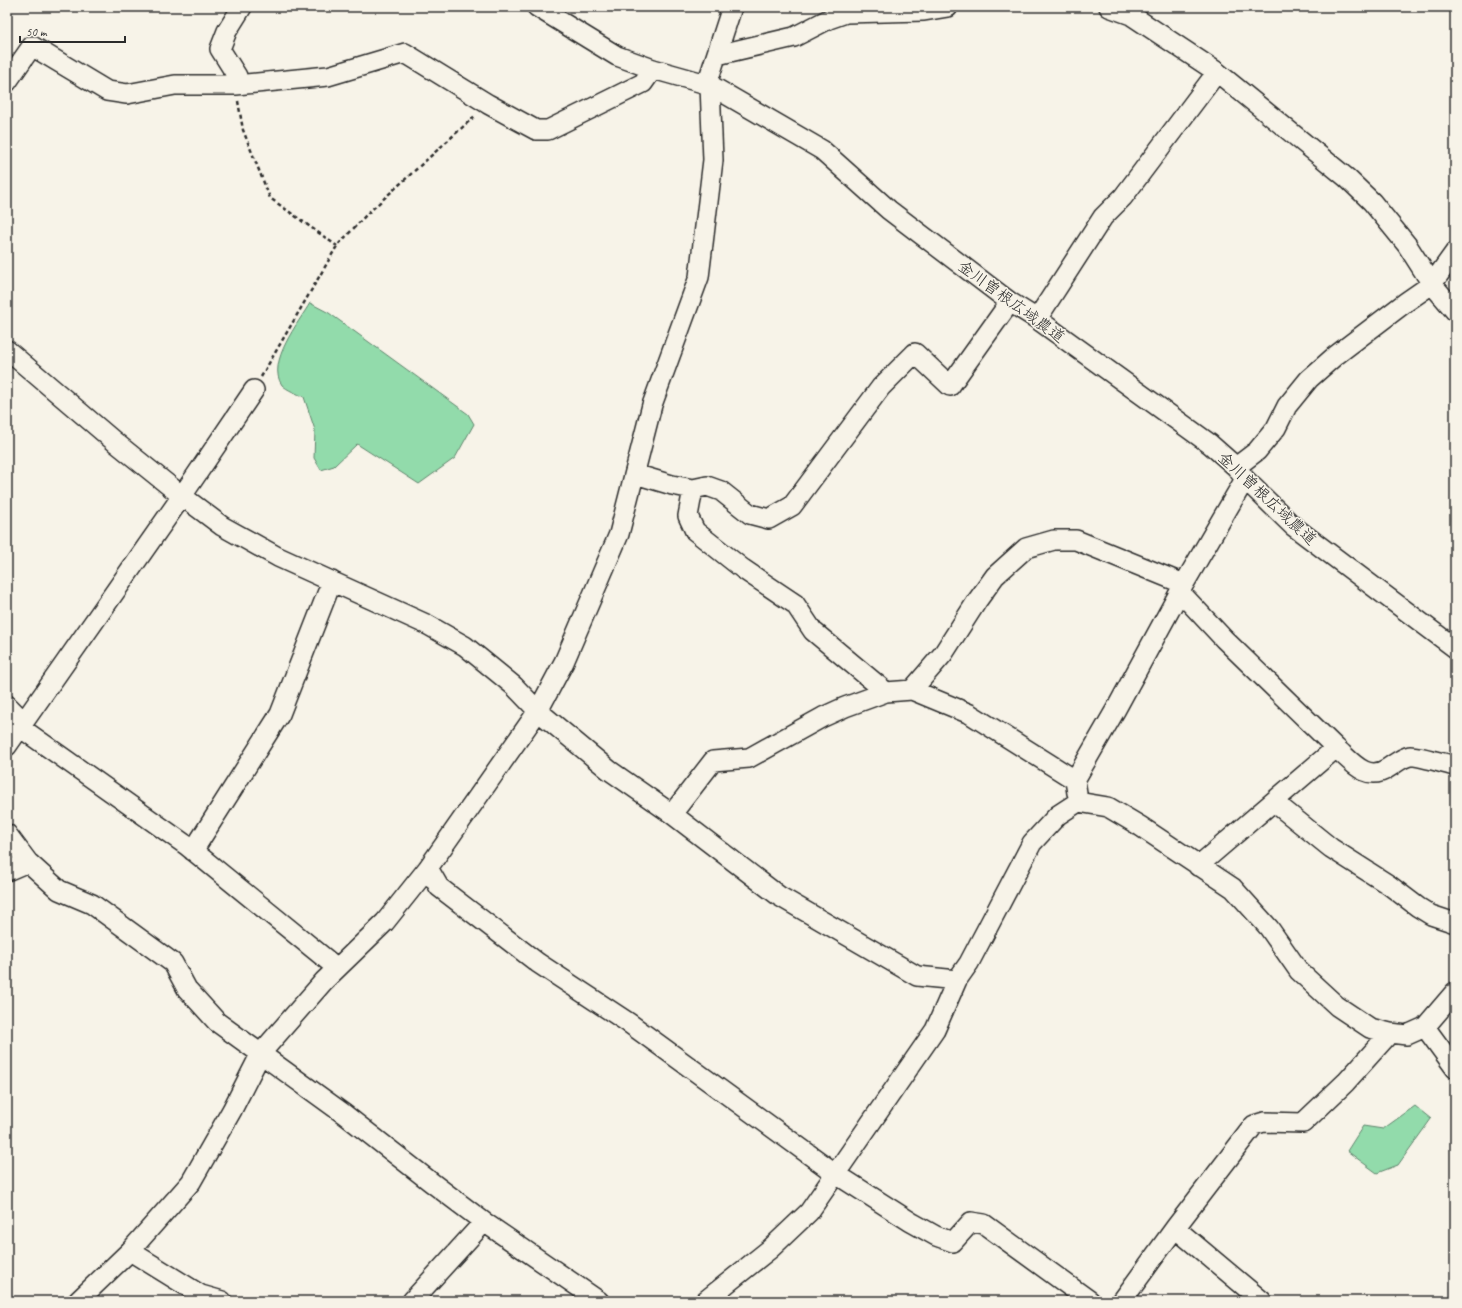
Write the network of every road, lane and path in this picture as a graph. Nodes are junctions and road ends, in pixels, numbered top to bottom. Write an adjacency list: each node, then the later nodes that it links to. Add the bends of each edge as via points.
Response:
1 (242, 7): 10 (street, via 227,31 220,49 238,76)
2 (537, 7): 7 (street, 金川曽根広域農道, via 617,56)
3 (732, 7): 6 (street)
4 (948, 7): 6 (street, via 924,11 846,13 794,37)
5 (1109, 7): 8 (street, via 1131,15)
6 (717, 55): 11 (street)
7 (653, 69): 11 (street, 金川曽根広域農道); 12 (street, via 643,83 548,130 536,130)
8 (1217, 72): 15 (street, via 1347,178 1372,202 1407,244); 18 (street, via 1123,197 1103,217)
9 (7, 82): 10 (street, via 32,46 107,91 127,94 175,85)
10 (236, 85): 12 (street, via 328,76 405,52); 13 (path, via 243,130 270,198)
11 (709, 85): 16 (street, 金川曽根広域農道, via 822,150 888,210); 22 (street, via 713,160 699,277 652,405)
12 (488, 104): 13 (path)
13 (336, 246): 20 (path)
14 (1455, 252): 15 (street)
15 (1432, 284): 17 (street); 21 (street, via 1335,356 1309,379 1287,406 1276,428)
16 (1010, 302): 18 (street, 金川曽根広域農道); 23 (street, via 950,386 915,353 881,387 792,506 769,519 750,514 721,491 707,486)
17 (1455, 311)
18 (1037, 319): 21 (street, 金川曽根広域農道, via 1210,444)
19 (7, 350): 24 (street)
20 (254, 390): 24 (street)
21 (1240, 473): 26 (street); 27 (street, 金川曽根広域農道, via 1293,526)
22 (635, 474): 23 (street); 31 (street, via 619,534 564,662)
23 (693, 489): 29 (street, via 688,516 695,531 743,569 795,604 813,631)
24 (182, 496): 25 (street, via 222,526 278,557); 32 (street)
25 (332, 581): 31 (street, via 428,625 465,646 514,686); 41 (street, via 280,714)
26 (1182, 588): 28 (street, via 1076,540 1054,540 1026,548 995,576 943,654); 34 (street, via 1224,638); 36 (street)
27 (1455, 648)
28 (912, 690): 29 (street); 36 (street, via 970,714)
29 (886, 692): 39 (street, via 824,717 749,758 713,761)
30 (7, 706): 32 (street)
31 (538, 711): 39 (street, via 609,770); 44 (street)
32 (23, 725): 33 (street); 41 (street)
33 (7, 746)
34 (1336, 748): 35 (street, via 1362,771 1371,774 1383,772 1410,756); 38 (street)
35 (1455, 766)
36 (1075, 780): 37 (street)
37 (1078, 802): 43 (street, via 1108,807); 48 (street, via 1058,815 1032,843 969,963)
38 (1274, 802): 43 (street); 46 (street, via 1331,848 1418,907 1431,915)
39 (672, 814): 48 (street, via 785,899 917,976)
40 (7, 834): 42 (street)
41 (192, 851): 47 (street)
42 (28, 862): 45 (street); 52 (street, via 59,890 92,904 173,963 187,990 217,1022)
43 (1198, 866): 51 (street, via 1233,888 1269,928 1299,971 1337,1006 1370,1028)
44 (428, 868): 47 (street, via 385,922); 54 (street, via 439,887 538,963 629,1023)
45 (7, 871)
46 (1455, 923)
47 (337, 968): 52 (street)
48 (957, 980): 54 (street, via 935,1030)
49 (1455, 992): 50 (street)
50 (1425, 1027): 51 (street, via 1407,1035); 53 (street)
51 (1390, 1032): 56 (street, via 1346,1082 1303,1123 1264,1122 1254,1125)
52 (261, 1053): 55 (street); 57 (street, via 191,1182)
53 (1455, 1068)
54 (836, 1174): 62 (street, via 809,1212 770,1250); 63 (street, via 911,1222 947,1240 953,1242 971,1222 984,1224)
55 (484, 1222): 60 (street); 61 (street)
56 (1175, 1228): 64 (street); 65 (street)
57 (130, 1251): 58 (street); 59 (street, via 201,1295)
58 (78, 1301)
59 (222, 1301)
60 (412, 1301)
61 (599, 1301)
62 (705, 1301)
63 (1090, 1301)
64 (1122, 1301)
65 (1262, 1301)

